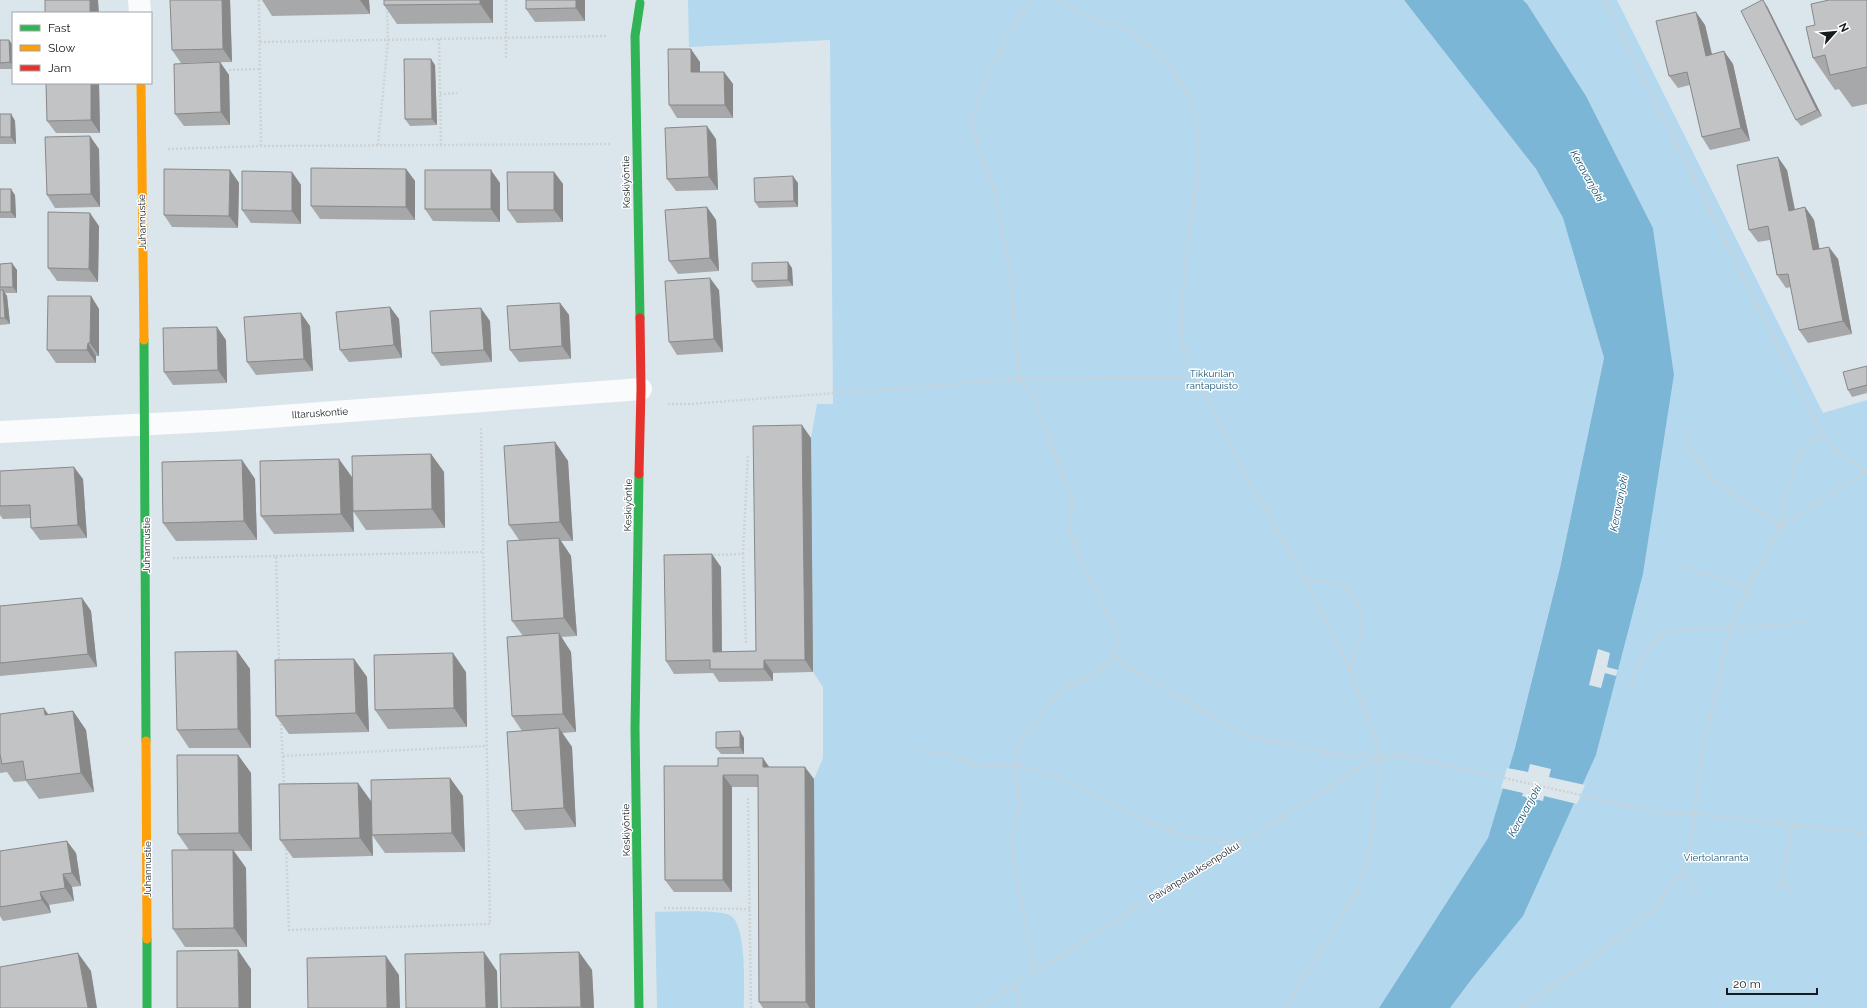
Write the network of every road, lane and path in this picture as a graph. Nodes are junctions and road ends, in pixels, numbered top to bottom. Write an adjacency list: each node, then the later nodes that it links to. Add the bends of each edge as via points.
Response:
1 (139, 0): 9 (street)
2 (259, 0): 14 (path)
3 (506, 0): 11 (path)
4 (1031, 0): 27 (path, via 1013,26 986,80 972,121 981,155 994,188 1011,277)
5 (1058, 0): 26 (path, via 1080,14 1131,32 1152,47 1170,65 1191,103 1199,143 1198,172 1185,266 1181,328 1183,346)
6 (1605, 0): 34 (path)
7 (640, 4): 10 (street, Keskiyöntie)
8 (387, 7): 13 (path)
9 (140, 12)
10 (635, 36): 11 (path); 21 (street, Keskiyöntie)
11 (506, 38): 12 (path); 15 (path)
12 (439, 39): 13 (path); 20 (path)
13 (388, 40): 14 (path); 22 (path)
14 (260, 42): 16 (path)
15 (506, 58)
16 (260, 68): 17 (path); 24 (path)
17 (229, 70)
18 (141, 84): 25 (street, Juhannustie)
19 (457, 93): 20 (path)
20 (440, 94): 23 (path)
21 (636, 144): 23 (path); 28 (street, Keskiyöntie)
22 (378, 145): 23 (path); 24 (path)
23 (441, 145)
24 (261, 146): 25 (path)
25 (142, 149): 30 (street, Juhannustie)
26 (1196, 377): 27 (path); 44 (path, via 1256,493)
27 (1019, 379): 29 (path); 49 (path, via 1033,396 1072,500 1070,534 1120,639)
28 (641, 389): 30 (street, Iltaruskontie); 71 (street, Keskiyöntie, via 636,728)
29 (667, 404)
30 (145, 424): 33 (street, Iltaruskontie); 75 (street, Juhannustie)
31 (480, 424): 38 (path)
32 (1683, 429): 37 (path, via 1692,454 1711,478)
33 (0, 432)
34 (1823, 435): 36 (path, via 1846,458); 37 (path, via 1810,442 1799,454 1784,501)
35 (748, 454): 39 (path)
36 (1866, 471): 37 (path)
37 (1781, 527): 45 (path)
38 (483, 552): 41 (path); 54 (path)
39 (743, 554): 40 (path); 48 (path)
40 (706, 555)
41 (276, 556): 42 (path); 50 (path)
42 (169, 558)
43 (1682, 566): 45 (path)
44 (1305, 580): 51 (path); 51 (path, via 1336,584 1350,592 1363,616)
45 (1748, 588): 47 (path)
46 (1811, 622): 47 (path)
47 (1730, 628): 52 (path, via 1686,629 1668,634 1654,642 1640,663); 61 (path, via 1704,743)
48 (746, 644)
49 (1114, 655): 57 (path, via 1128,666 1247,736 1344,756); 58 (path, via 1098,672 1061,690 1018,745)
50 (280, 668)
51 (1350, 670): 57 (path)
52 (1631, 687)
53 (281, 716): 56 (path)
54 (487, 746): 56 (path); 65 (path, via 490,924 289,930)
55 (920, 751): 58 (path, via 947,754 972,764)
56 (283, 756): 59 (path)
57 (1381, 757): 61 (path, Päivänpalauksenpolku, via 1406,754 1666,814); 64 (path, Päivänpalauksenpolku); 80 (path, via 1370,852 1364,874 1357,892)
58 (1016, 764): 64 (path, via 1046,773 1180,835 1220,842); 73 (path, via 1020,803 1012,838 1014,871)
59 (284, 788)
60 (748, 798): 72 (path)
61 (1695, 814): 62 (path, Päivänpalauksenpolku); 66 (path)
62 (1792, 825): 63 (path, Päivänpalauksenpolku); 67 (path)
63 (1867, 833)
64 (1245, 839): 73 (path, Päivänpalauksenpolku)
65 (286, 843)
66 (1683, 872): 70 (path); 81 (path, via 1648,913 1624,934)
67 (1782, 882): 68 (path); 69 (path)
68 (1775, 890)
69 (1789, 891)
70 (1699, 895)
71 (638, 908): 72 (path); 76 (street, Keskiyöntie)
72 (750, 909): 77 (path)
73 (1034, 971): 74 (path, Päivänpalauksenpolku)
74 (1016, 982): 78 (path, Päivänpalauksenpolku); 79 (path)
75 (147, 1008)
76 (639, 1008)
77 (751, 1008)
78 (974, 1008)
79 (1020, 1008)
80 (1285, 1008)
81 (1520, 1008)

